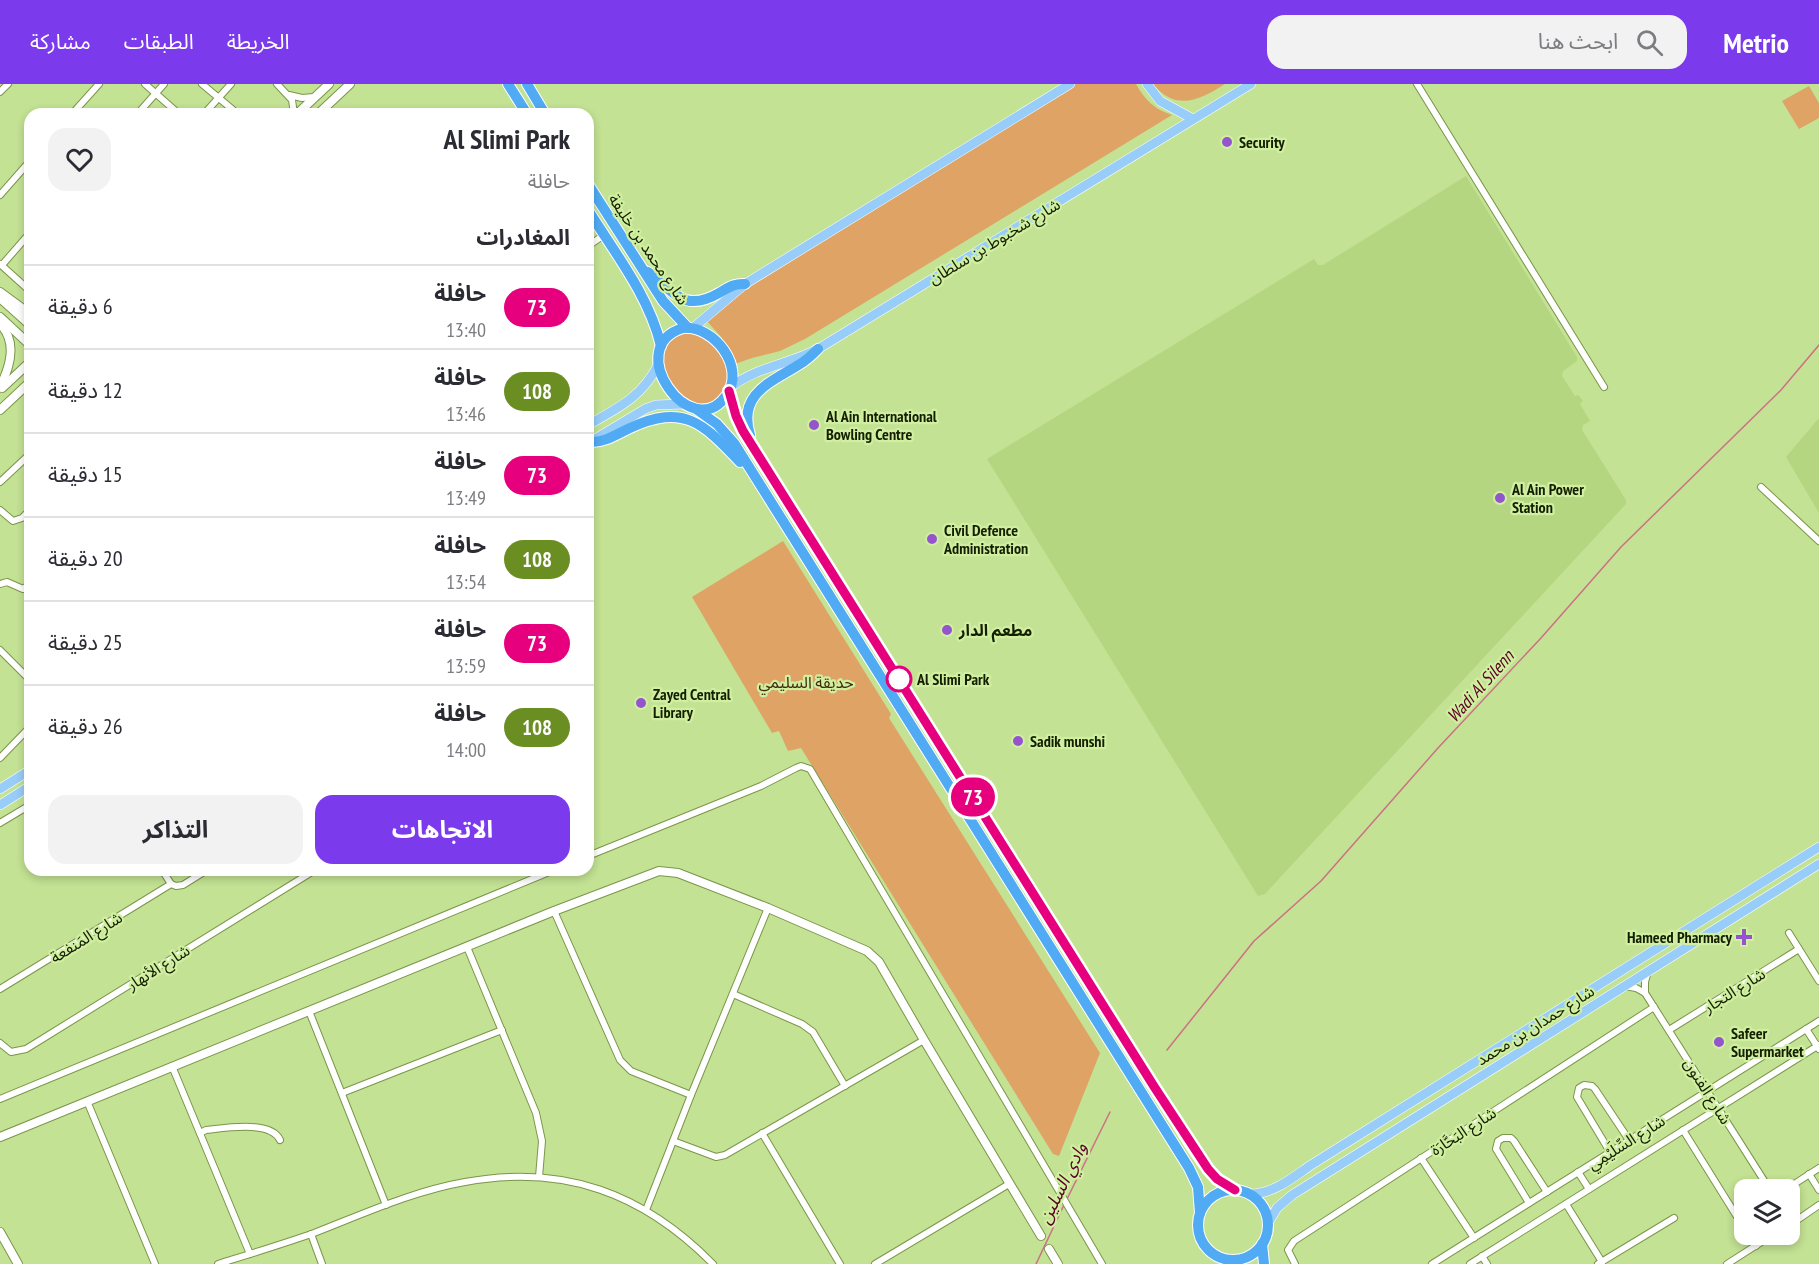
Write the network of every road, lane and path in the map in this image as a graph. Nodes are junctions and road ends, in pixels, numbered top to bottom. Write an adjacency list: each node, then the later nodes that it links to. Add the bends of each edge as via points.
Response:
1 (8, 84): 17 (street)
2 (87, 84): 16 (street)
3 (145, 84): 18 (street)
4 (164, 84): 18 (street)
5 (202, 84): 21 (street)
6 (231, 84): 21 (street)
7 (277, 84): 19 (street)
8 (329, 84): 20 (street)
9 (350, 84): 29 (street)
10 (508, 84): 30 (highway)
11 (527, 84): 31 (highway)
12 (1070, 84): 42 (main road)
13 (1147, 84): 32 (main road, via 1160,101)
14 (1251, 84): 32 (main road, شارع شخبوط بن سلطان)
15 (1417, 84): 56 (street)
16 (96, 87): 22 (street)
17 (0, 92)
18 (156, 94): 23 (street); 24 (street)
19 (289, 94): 20 (street); 27 (street)
20 (316, 97): 28 (street)
21 (219, 98): 25 (street); 26 (street)
22 (77, 108)
23 (144, 108)
24 (172, 108)
25 (210, 108)
26 (231, 108)
27 (295, 108)
28 (303, 108)
29 (324, 108)
30 (523, 108)
31 (541, 108)
32 (1193, 119): 53 (main road, شارع شخبوط بن سلطان)
33 (24, 168): 35 (street)
34 (594, 193): 41 (highway, شارع محمد بن خليفة)
35 (0, 195)
36 (594, 219): 37 (highway, شارع محمد بن خليفة)
37 (604, 235): 39 (street); 52 (highway, شارع محمد بن خليفة, via 644,300)
38 (24, 239): 40 (street)
39 (594, 242)
40 (1, 264): 43 (street)
41 (642, 269): 42 (highway, via 671,293 686,299 708,298 732,285); 50 (highway, شارع محمد بن خليفة, via 668,309)
42 (745, 284): 50 (main road)
43 (24, 285)
44 (0, 292): 46 (street)
45 (0, 298): 48 (street)
46 (24, 310)
47 (0, 317): 51 (street)
48 (24, 320)
49 (0, 324): 57 (street, via 9,337 12,354)
50 (690, 328): 52 (highway, via 678,330); 59 (highway, via 707,333 724,351 733,378)
51 (24, 339)
52 (661, 346): 54 (highway)
53 (818, 349): 59 (main road, شارع شخبوط بن سلطان, via 754,372); 67 (highway, via 765,385 753,398 747,421)
54 (658, 365): 61 (highway, via 668,387); 64 (main road, via 636,396)
55 (24, 367): 57 (street)
56 (1604, 387)
57 (0, 388)
58 (24, 388): 63 (street)
59 (730, 389): 62 (highway, via 717,404); 67 (highway, via 736,416)
60 (24, 392): 63 (street)
61 (684, 404): 62 (highway); 65 (main road, via 645,409)
62 (696, 409): 69 (highway, via 723,429)
63 (0, 411)
64 (594, 421)
65 (594, 439)
66 (594, 442): 69 (highway, via 651,420 686,419 711,432)
67 (755, 449): 140 (highway, via 1179,1125 1212,1174)
68 (24, 460): 70 (street)
69 (753, 474): 150 (highway, via 1189,1168 1198,1187)
70 (0, 482)
71 (1761, 487): 74 (street)
72 (0, 510): 73 (street, via 13,521)
73 (24, 516)
74 (1819, 541)
75 (0, 584): 76 (street, via 8,582)
76 (24, 588)
77 (0, 650): 78 (street)
78 (24, 674)
79 (24, 733): 80 (street)
80 (0, 758)
81 (24, 774): 82 (main road)
82 (0, 789)
83 (24, 790): 84 (main road)
84 (0, 805)
85 (24, 809): 86 (street)
86 (0, 824)
87 (1819, 847): 143 (main road, شارع حمدان بن محمد, via 1284,1184 1267,1192)
88 (594, 854): 173 (street, via 801,766 810,769)
89 (1819, 864): 100 (main road, شارع حمدان بن محمد)
90 (166, 876): 94 (street)
91 (196, 876): 94 (street, شارع المَنفعة, via 179,886)
92 (305, 876): 113 (street, شارع الأنهار, via 26,1049 11,1052)
93 (539, 876): 120 (street)
94 (171, 884): 103 (street, شارع المَنفعة)
95 (768, 908): 96 (street, via 669,871 659,871); 105 (street); 112 (street, via 874,956)
96 (554, 911): 98 (street); 119 (street, via 620,1060 631,1071)
97 (1790, 933): 99 (street)
98 (467, 947): 107 (street); 110 (street)
99 (1799, 949): 101 (street); 111 (street, شارع التجار)
100 (1648, 971): 102 (main road, شارع حمدان بن محمد); 104 (street)
101 (1819, 981)
102 (1625, 986): 104 (street); 153 (main road, شارع حمدان بن محمد, via 1292,1195)
103 (0, 989)
104 (1645, 993): 106 (street, شارع الفنون)
105 (733, 994): 116 (street, via 813,1032); 119 (street)
106 (1654, 1007): 111 (street, شارع الفنون); 131 (street, شارع البَحَّارَة)
107 (309, 1011): 115 (street); 118 (street)
108 (1819, 1021): 109 (street, شارع السِّلَيْمِي)
109 (1806, 1029): 114 (street); 117 (street, شارع السِّلَيْمِي)
110 (502, 1030): 118 (street); 135 (street, via 541,1130)
111 (1669, 1030): 117 (street, شارع الفنون)
112 (924, 1041): 116 (street); 138 (street)
113 (0, 1043)
114 (1818, 1047): 122 (street, شارع السِّلَيْمِي)
115 (172, 1066): 121 (street); 124 (street)
116 (845, 1086): 125 (street)
117 (1707, 1091): 122 (street, شارع الفنون); 128 (street, شارع السِّلَيْمِي)
118 (342, 1093): 146 (street)
119 (691, 1095): 129 (street)
120 (0, 1099)
121 (87, 1101): 126 (street); 166 (street)
122 (1718, 1108): 123 (street, شارع السِّلَيْمِي); 136 (street, شارع الفنون)
123 (1683, 1130): 139 (street, شارع السِّلَيْمِي); 147 (street)
124 (200, 1133): 127 (street, via 252,1126 268,1129 278,1134); 161 (street)
125 (762, 1133): 129 (street, via 716,1157); 170 (street)
126 (0, 1137)
127 (280, 1140)
128 (1629, 1140): 130 (street, شارع السِّلَيْمِي); 130 (street, via 1595,1089 1584,1085 1577,1096)
129 (673, 1141): 149 (street)
130 (1611, 1152): 133 (street, شارع السِّلَيْمِي)
131 (1421, 1158): 157 (street); 175 (street, شارع البَحَّارَة, via 1291,1243 1289,1254)
132 (1819, 1168): 134 (street)
133 (1578, 1172): 139 (street); 142 (street, شارع السِّلَيْمِي)
134 (1809, 1174): 137 (street); 141 (street)
135 (539, 1176): 146 (street, via 464,1182); 149 (street, via 568,1180)
136 (1763, 1179)
137 (1800, 1180)
138 (1009, 1184): 156 (street); 171 (street)
139 (1589, 1189): 145 (street, شارع السِّلَيْمِي)
140 (1235, 1190): 143 (highway); 150 (highway, via 1220,1192)
141 (1819, 1190)
142 (1547, 1192): 144 (street, شارع السِّلَيْمِي); 144 (street, via 1514,1141 1503,1138 1496,1149)
143 (1249, 1194): 153 (highway, via 1264,1209)
144 (1528, 1203): 157 (street, شارع السِّلَيْمِي)
145 (1566, 1204): 162 (street, شارع السِّلَيْمِي); 164 (street)
146 (386, 1205): 155 (street)
147 (1734, 1205)
148 (1819, 1205): 152 (street)
149 (646, 1210): 169 (street, via 675,1228)
150 (1200, 1213): 163 (highway, via 1198,1227 1206,1247)
151 (1674, 1218): 164 (street)
152 (1800, 1218)
153 (1268, 1223): 158 (highway)
154 (0, 1232): 165 (street)
155 (311, 1234): 161 (street); 168 (street)
156 (1041, 1236): 160 (street)
157 (1474, 1238): 176 (street, شارع السِّلَيْمِي)
158 (1262, 1244): 163 (highway); 174 (highway)
159 (1756, 1246): 179 (street)
160 (1049, 1249): 172 (street)
161 (250, 1254): 167 (street)
162 (1482, 1256): 177 (street, شارع السِّلَيْمِي); 178 (street)
163 (1235, 1262)
164 (1600, 1263)
165 (18, 1264)
166 (155, 1264)
167 (218, 1264)
168 (322, 1264)
169 (713, 1264)
170 (840, 1264)
171 (874, 1264)
172 (1058, 1264)
173 (1102, 1264)
174 (1264, 1264)
175 (1295, 1264)
176 (1432, 1264)
177 (1470, 1264)
178 (1487, 1264)
179 (1727, 1264)

